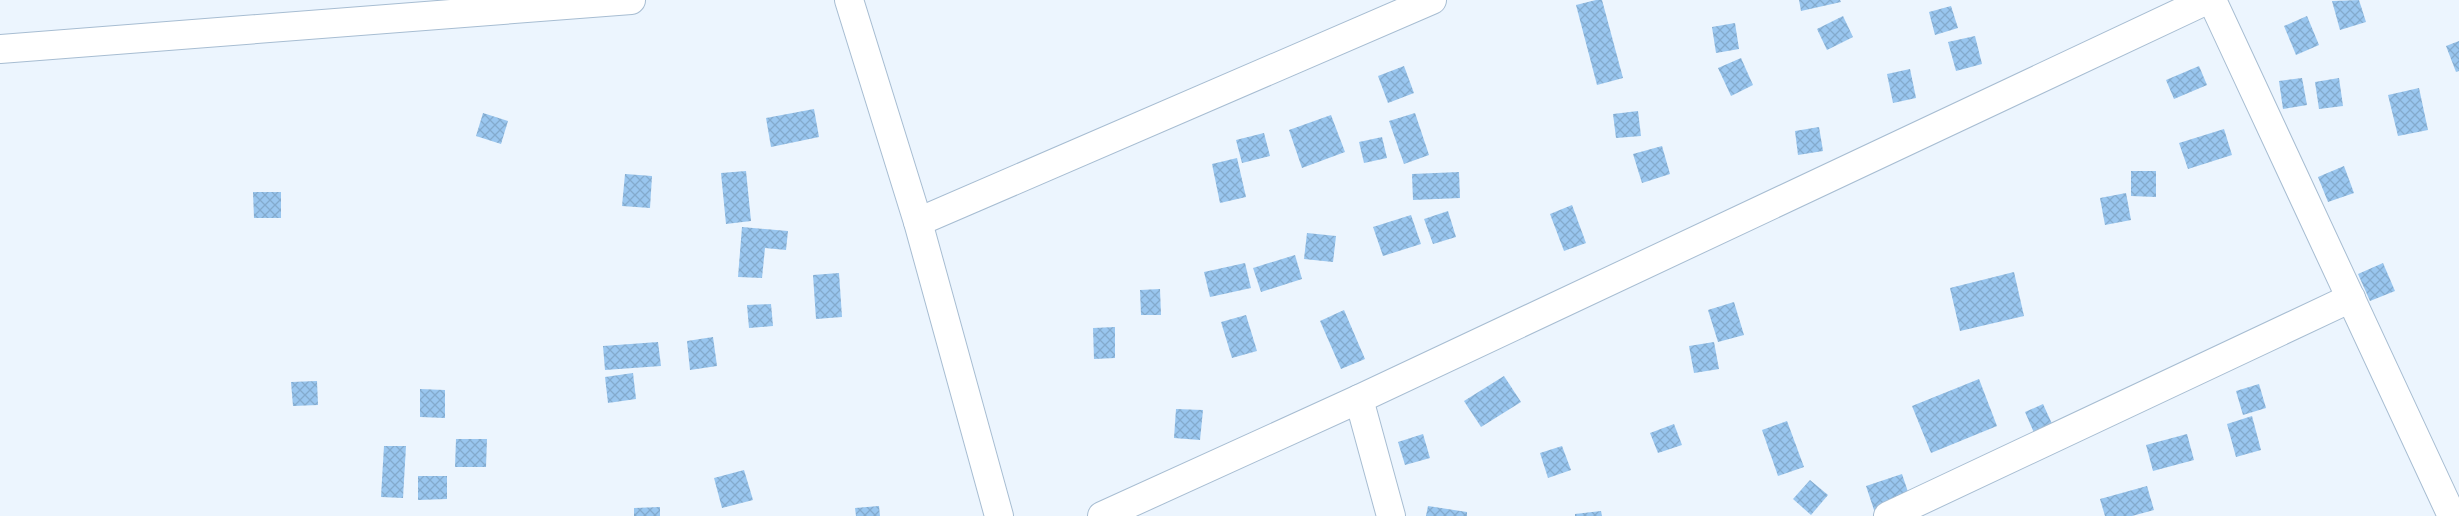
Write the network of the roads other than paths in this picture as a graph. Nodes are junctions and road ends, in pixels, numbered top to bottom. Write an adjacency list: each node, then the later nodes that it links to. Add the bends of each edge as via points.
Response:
1 (631, 0): 6 (street)
2 (849, 0): 7 (street)
3 (1432, 0): 7 (street)
4 (2207, 0): 9 (street)
5 (2212, 0): 8 (street)
6 (0, 49)
7 (918, 222): 10 (street)
8 (2351, 298): 13 (street); 14 (street)
9 (1359, 399): 11 (street); 12 (street)
10 (999, 516)
11 (1102, 516)
12 (1391, 516)
13 (1888, 516)
14 (2452, 516)

